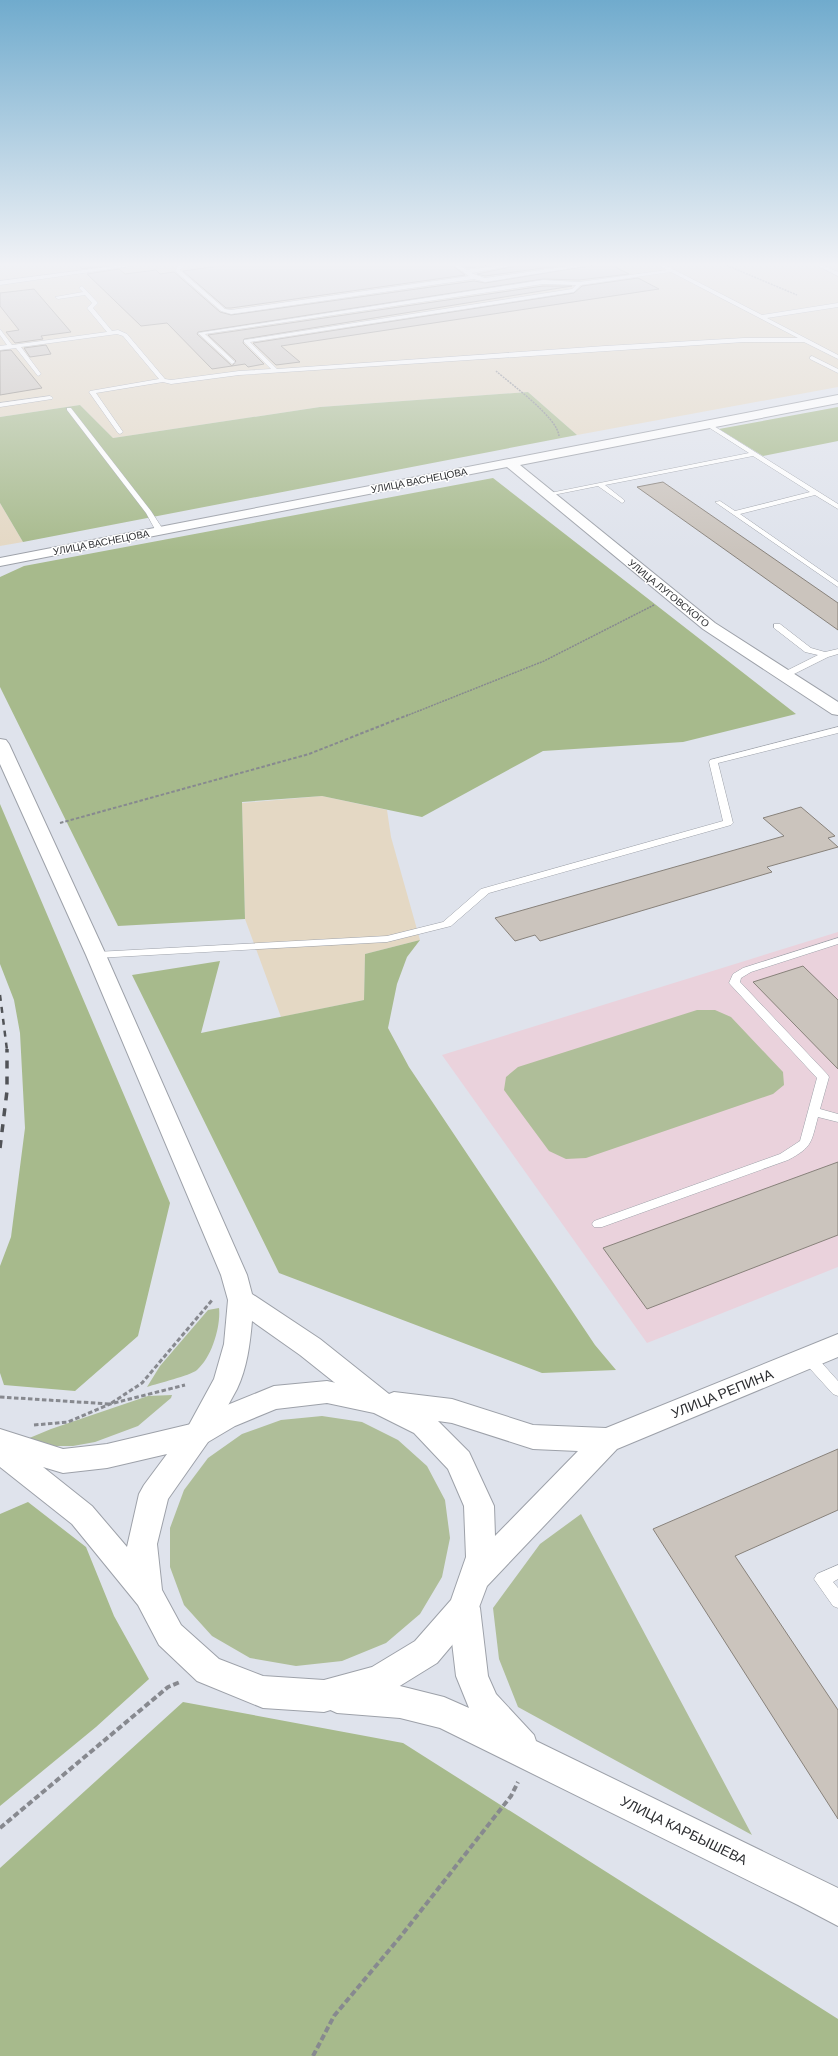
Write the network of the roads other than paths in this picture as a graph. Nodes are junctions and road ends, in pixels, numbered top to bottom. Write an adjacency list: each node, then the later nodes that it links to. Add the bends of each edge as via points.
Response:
1 (25, 359): 10 (lane)
2 (145, 359): 11 (lane)
3 (229, 359): 7 (lane)
4 (264, 359): 8 (lane)
5 (451, 359): 8 (lane)
6 (814, 359): 9 (lane)
7 (232, 362)
8 (276, 371): 11 (lane, via 239,373 177,382)
9 (838, 371)
10 (38, 374)
11 (163, 380): 17 (lane, via 92,392)
12 (50, 398): 14 (lane)
13 (838, 399): 16 (street, УЛИЦА ВАСНЕЦОВА)
14 (0, 405)
15 (69, 409): 27 (lane, via 149,512)
16 (706, 424): 18 (lane); 19 (street, УЛИЦА ВАСНЕЦОВА)
17 (120, 432)
18 (755, 454): 20 (lane); 21 (lane)
19 (510, 463): 22 (street, УЛИЦА ЛУГОВСКОГО); 27 (street, УЛИЦА ВАСНЕЦОВА)
20 (599, 484): 22 (lane); 23 (lane)
21 (816, 493): 25 (lane); 26 (lane)
22 (548, 494): 33 (street, УЛИЦА ЛУГОВСКОГО, via 709,626)
23 (622, 501)
24 (718, 502): 26 (lane)
25 (838, 507)
26 (734, 513): 29 (lane)
27 (160, 531): 28 (street, УЛИЦА ВАСНЕЦОВА)
28 (0, 562)
29 (838, 584)
30 (777, 626): 32 (lane, via 808,650)
31 (838, 651): 32 (lane)
32 (825, 655): 33 (lane)
33 (785, 675): 34 (street, УЛИЦА ЛУГОВСКОГО)
34 (838, 710)
35 (838, 730): 38 (lane, via 713,762 728,823 485,891 447,924 387,939)
36 (0, 744): 38 (street)
37 (838, 941): 39 (lane, via 747,970 737,976 734,983 823,1077)
38 (96, 955): 42 (street, via 234,1275)
39 (814, 1112): 40 (lane); 41 (lane, via 805,1143 797,1150)
40 (838, 1118)
41 (598, 1224)
42 (241, 1300): 46 (street, via 310,1347); 47 (street, via 237,1344 227,1381)
43 (838, 1345): 44 (street, УЛИЦА РЕПИНА)
44 (808, 1357): 45 (lane); 48 (street, УЛИЦА РЕПИНА)
45 (838, 1390)
46 (379, 1402): 47 (street, via 327,1392 274,1398 225,1418); 48 (street, via 452,1411 533,1437); 52 (street, via 424,1425 459,1461 479,1506 481,1557)
47 (198, 1434): 49 (street, via 107,1456 63,1461); 53 (street, via 154,1494 142,1544 147,1592)
48 (607, 1440): 52 (street)
49 (0, 1441)
50 (0, 1450): 53 (street, via 82,1515)
51 (838, 1572): 54 (lane, via 822,1579)
52 (468, 1593): 55 (street, via 426,1652 379,1681); 56 (street, via 472,1676 484,1705)
53 (153, 1601): 55 (street, УЛИЦА КАРБЫШЕВА, via 170,1635 208,1670 263,1692)
54 (838, 1601)
55 (324, 1696): 56 (street, УЛИЦА КАРБЫШЕВА, via 400,1702 444,1714)
56 (530, 1755): 57 (street, УЛИЦА КАРБЫШЕВА, via 811,1892)
57 (838, 1908)

